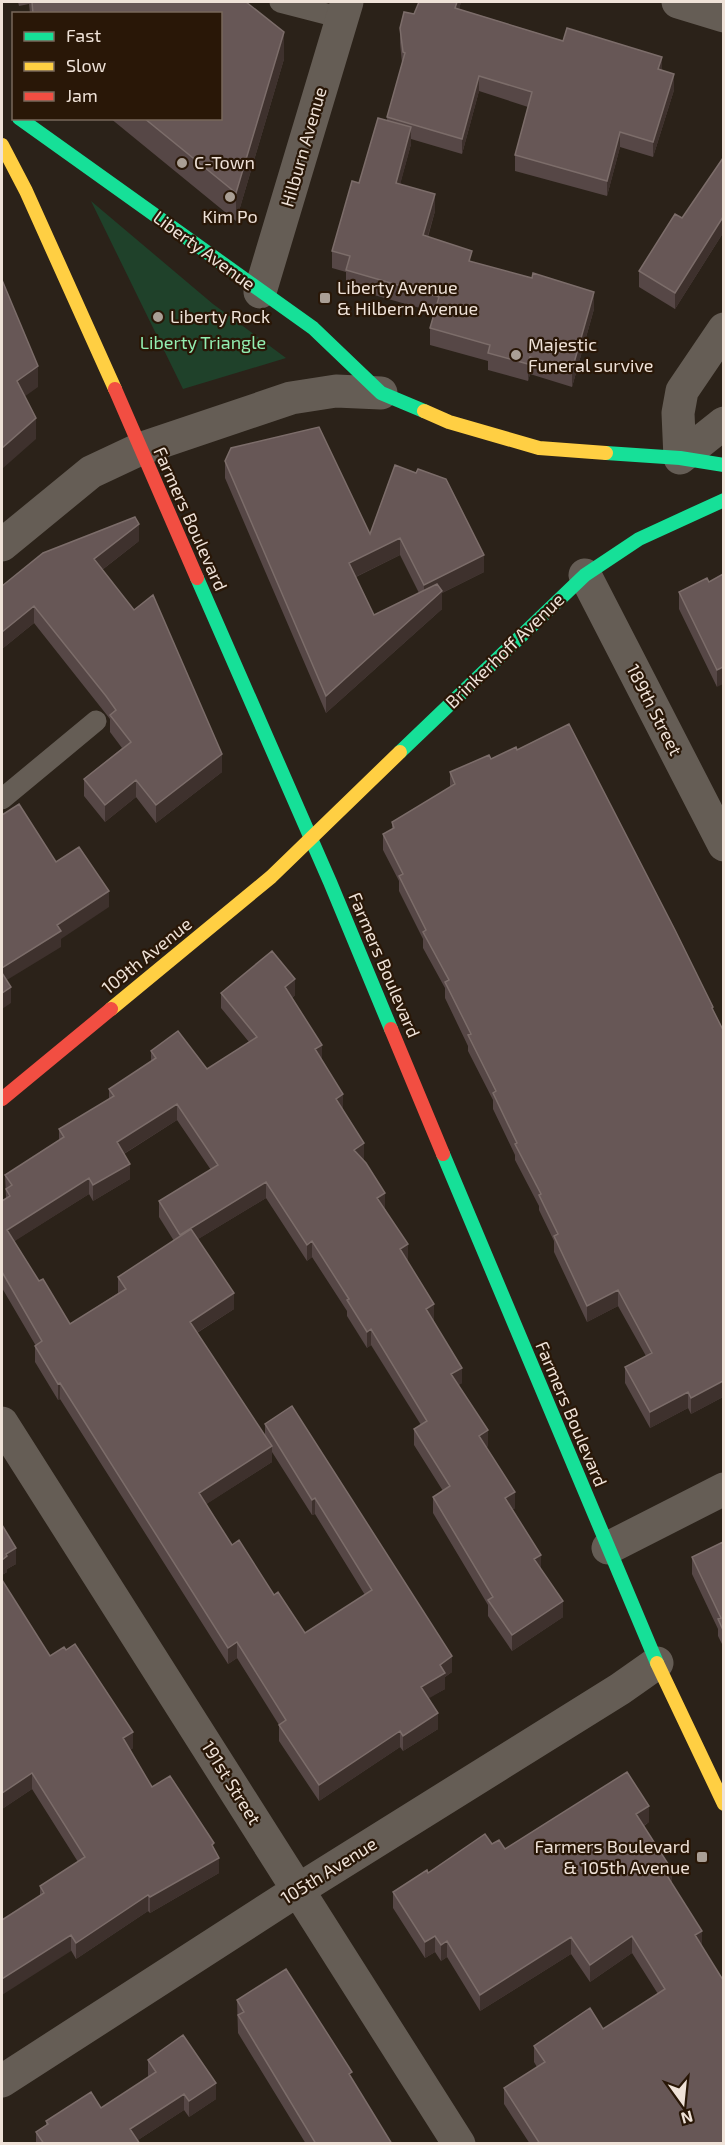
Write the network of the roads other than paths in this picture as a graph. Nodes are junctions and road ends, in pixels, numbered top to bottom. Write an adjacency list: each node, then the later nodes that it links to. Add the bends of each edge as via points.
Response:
1 (280, 2): 3 (lane)
2 (678, 2): 4 (street)
3 (344, 10): 7 (street, Hilburn Avenue)
4 (723, 16)
5 (23, 120): 7 (main road, Liberty Avenue)
6 (2, 145): 11 (main road, Farmers Boulevard)
7 (260, 292): 9 (main road, Liberty Avenue, via 313,328)
8 (723, 330): 12 (street, via 682,391 678,413)
9 (381, 393): 11 (street, Liberty Avenue, via 336,391 291,398); 12 (main road, Liberty Avenue, via 448,422 539,448)
10 (723, 423): 12 (street)
11 (140, 449): 15 (street, Liberty Avenue, via 91,472); 19 (main road, Farmers Boulevard)
12 (680, 458): 13 (main road, Liberty Avenue)
13 (723, 465)
14 (723, 500): 16 (main road, Brinkerhoff Avenue, via 639,539)
15 (2, 545)
16 (585, 575): 19 (main road, Brinkerhoff Avenue); 20 (street, 189th Street)
17 (96, 721): 18 (lane)
18 (2, 799)
19 (311, 837): 21 (main road, 109th Avenue, via 271,877); 24 (main road, Farmers Boulevard)
20 (723, 845)
21 (2, 1099)
22 (2, 1423): 27 (street, 191st Street)
23 (723, 1489): 24 (street)
24 (608, 1548): 25 (main road, Farmers Boulevard)
25 (657, 1663): 26 (main road, Farmers Boulevard); 27 (street, 105th Avenue)
26 (723, 1804)
27 (298, 1890): 28 (street, 105th Avenue); 29 (street, 191st Street)
28 (2, 2081)
29 (459, 2144)

